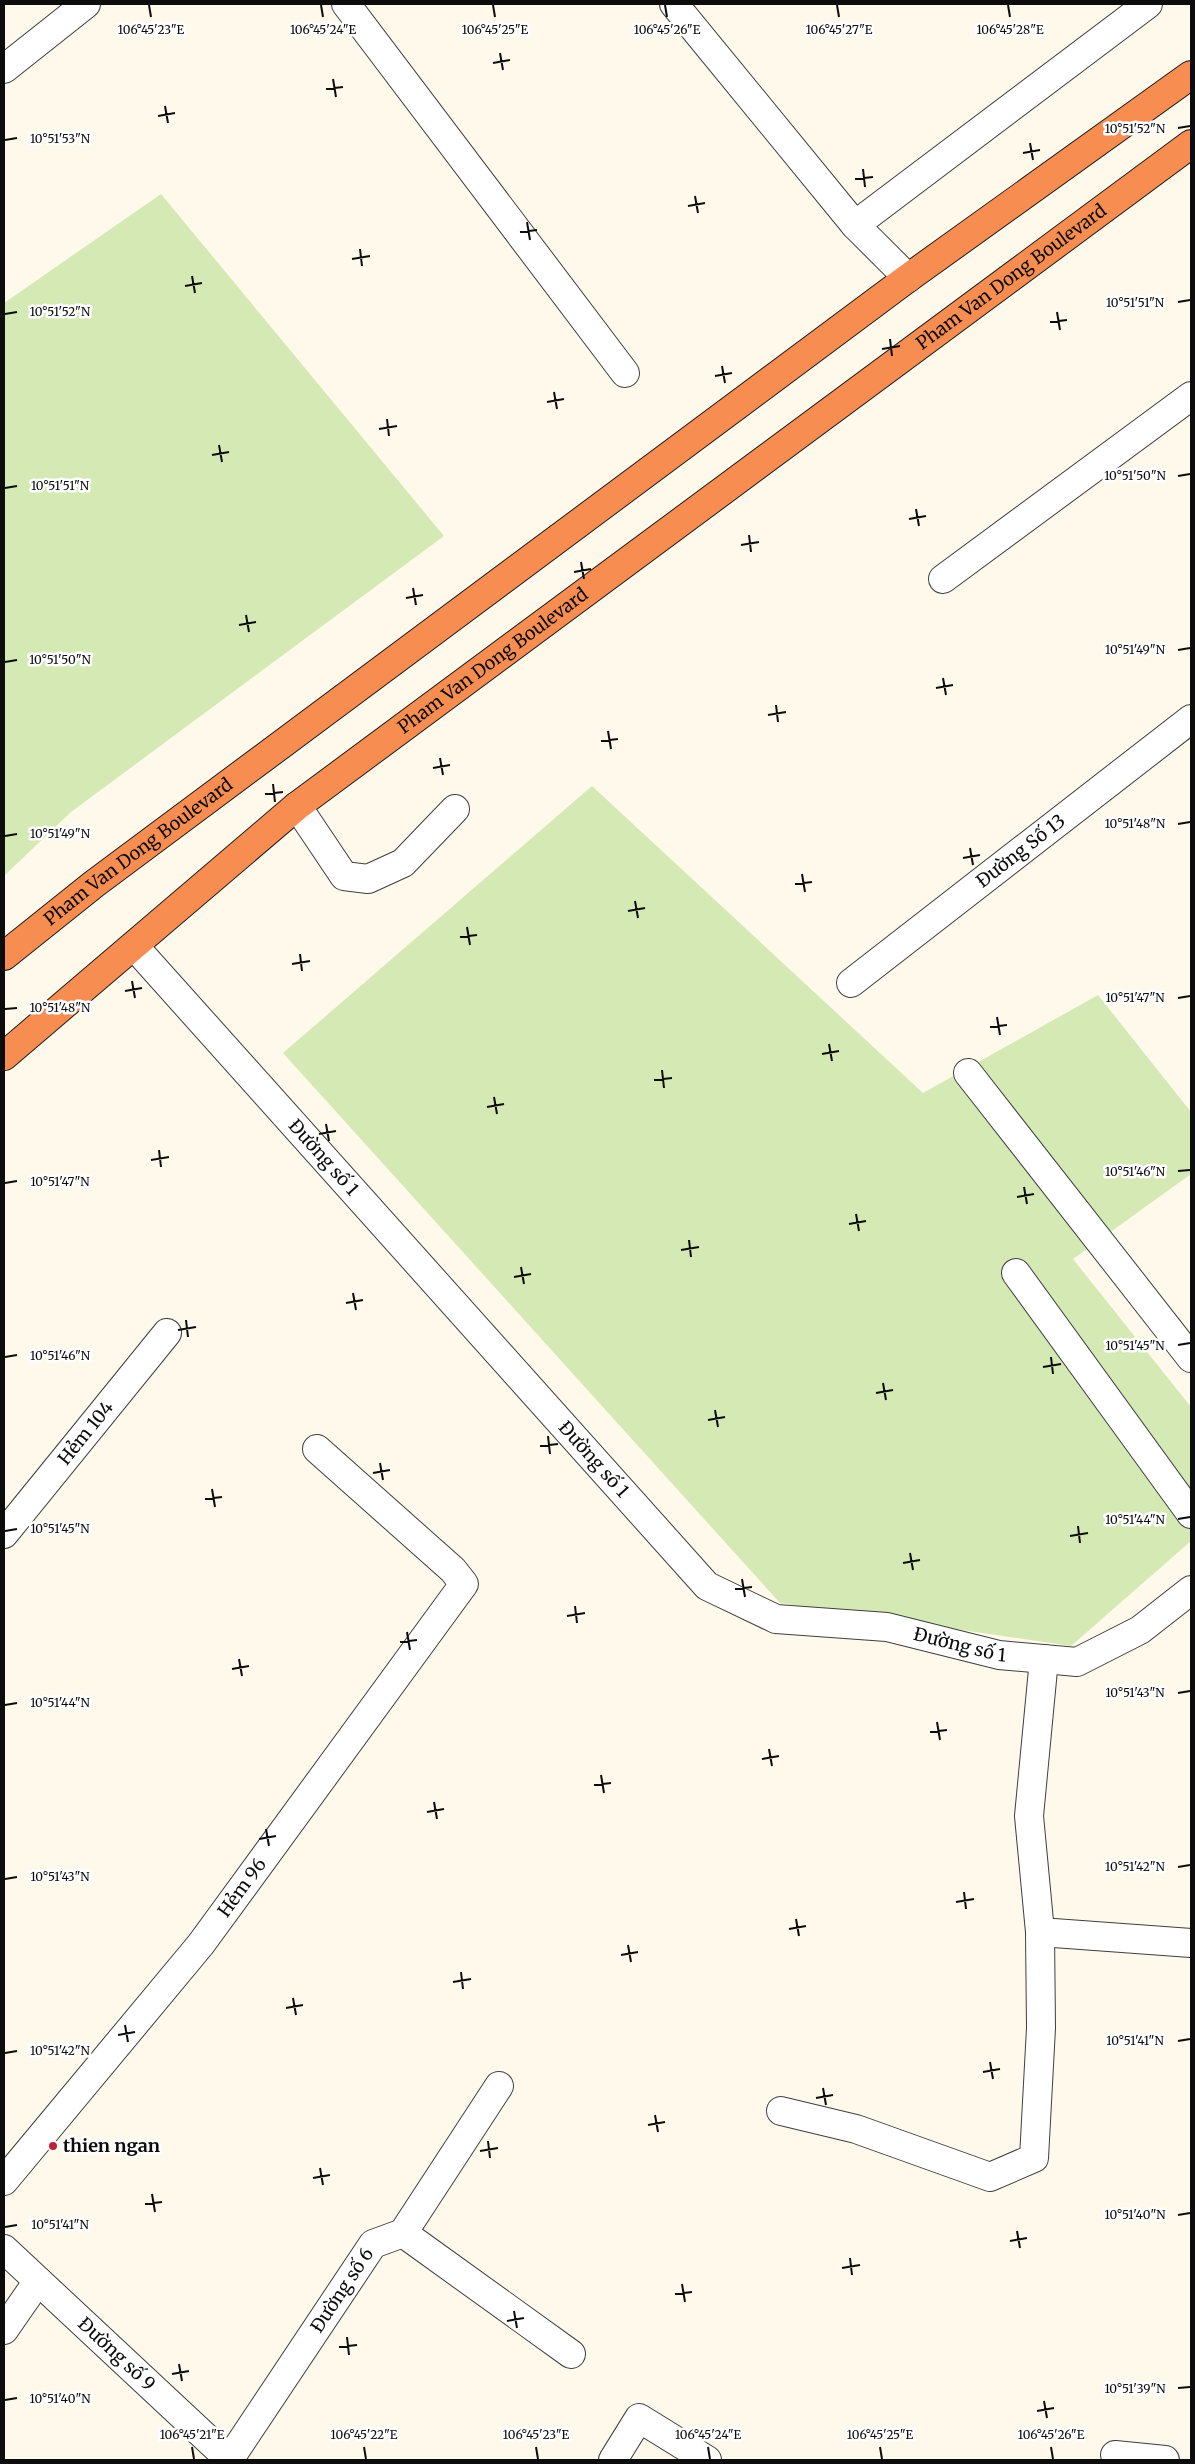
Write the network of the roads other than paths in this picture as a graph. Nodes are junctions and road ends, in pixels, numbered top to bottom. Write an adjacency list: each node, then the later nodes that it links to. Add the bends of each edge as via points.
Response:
1 (86, 4): 5 (street)
2 (346, 4): 10 (street)
3 (674, 4): 8 (street)
4 (1148, 4): 8 (street)
5 (4, 69)
6 (1191, 74): 9 (highway, Pham Van Dong Boulevard)
7 (1191, 144): 14 (highway, Pham Van Dong Boulevard)
8 (855, 225): 9 (street)
9 (908, 278): 17 (highway, Pham Van Dong Boulevard, via 94,884)
10 (625, 373)
11 (1191, 396): 12 (street)
12 (943, 579)
13 (1191, 719): 18 (street, Đường Số 13)
14 (297, 806): 15 (street, via 344,876 368,879 403,863); 16 (highway, Pham Van Dong Boulevard)
15 (455, 809)
16 (134, 946): 19 (highway, Pham Van Dong Boulevard); 28 (street, Đường số 1, via 707,1586 776,1619 888,1627 999,1655)
17 (4, 956)
18 (851, 983)
19 (4, 1056)
20 (968, 1073): 23 (street)
21 (1016, 1273): 25 (street)
22 (167, 1333): 26 (street, Hẻm 104)
23 (1191, 1358)
24 (317, 1449): 33 (street, Hẻm 96, via 453,1570 464,1584 201,1944)
25 (1191, 1514)
26 (4, 1534)
27 (1191, 1590): 28 (street, Đường số 1, via 1140,1630 1077,1662)
28 (1044, 1659): 29 (street, via 1029,1816)
29 (1040, 1932): 30 (street); 32 (street, via 1041,2028 1034,2158 990,2177 856,2129)
30 (1191, 1943)
31 (499, 2086): 34 (street)
32 (781, 2111)
33 (4, 2181)
34 (403, 2233): 38 (street); 40 (street, Đường số 6, via 373,2244)
35 (4, 2249): 36 (street, Đường số 9)
36 (38, 2281): 37 (street); 40 (street, Đường số 9)
37 (4, 2330)
38 (571, 2354)
39 (1114, 2455): 43 (street)
40 (229, 2460)
41 (613, 2460): 42 (street, via 639,2418)
42 (707, 2460)
43 (1165, 2460)

